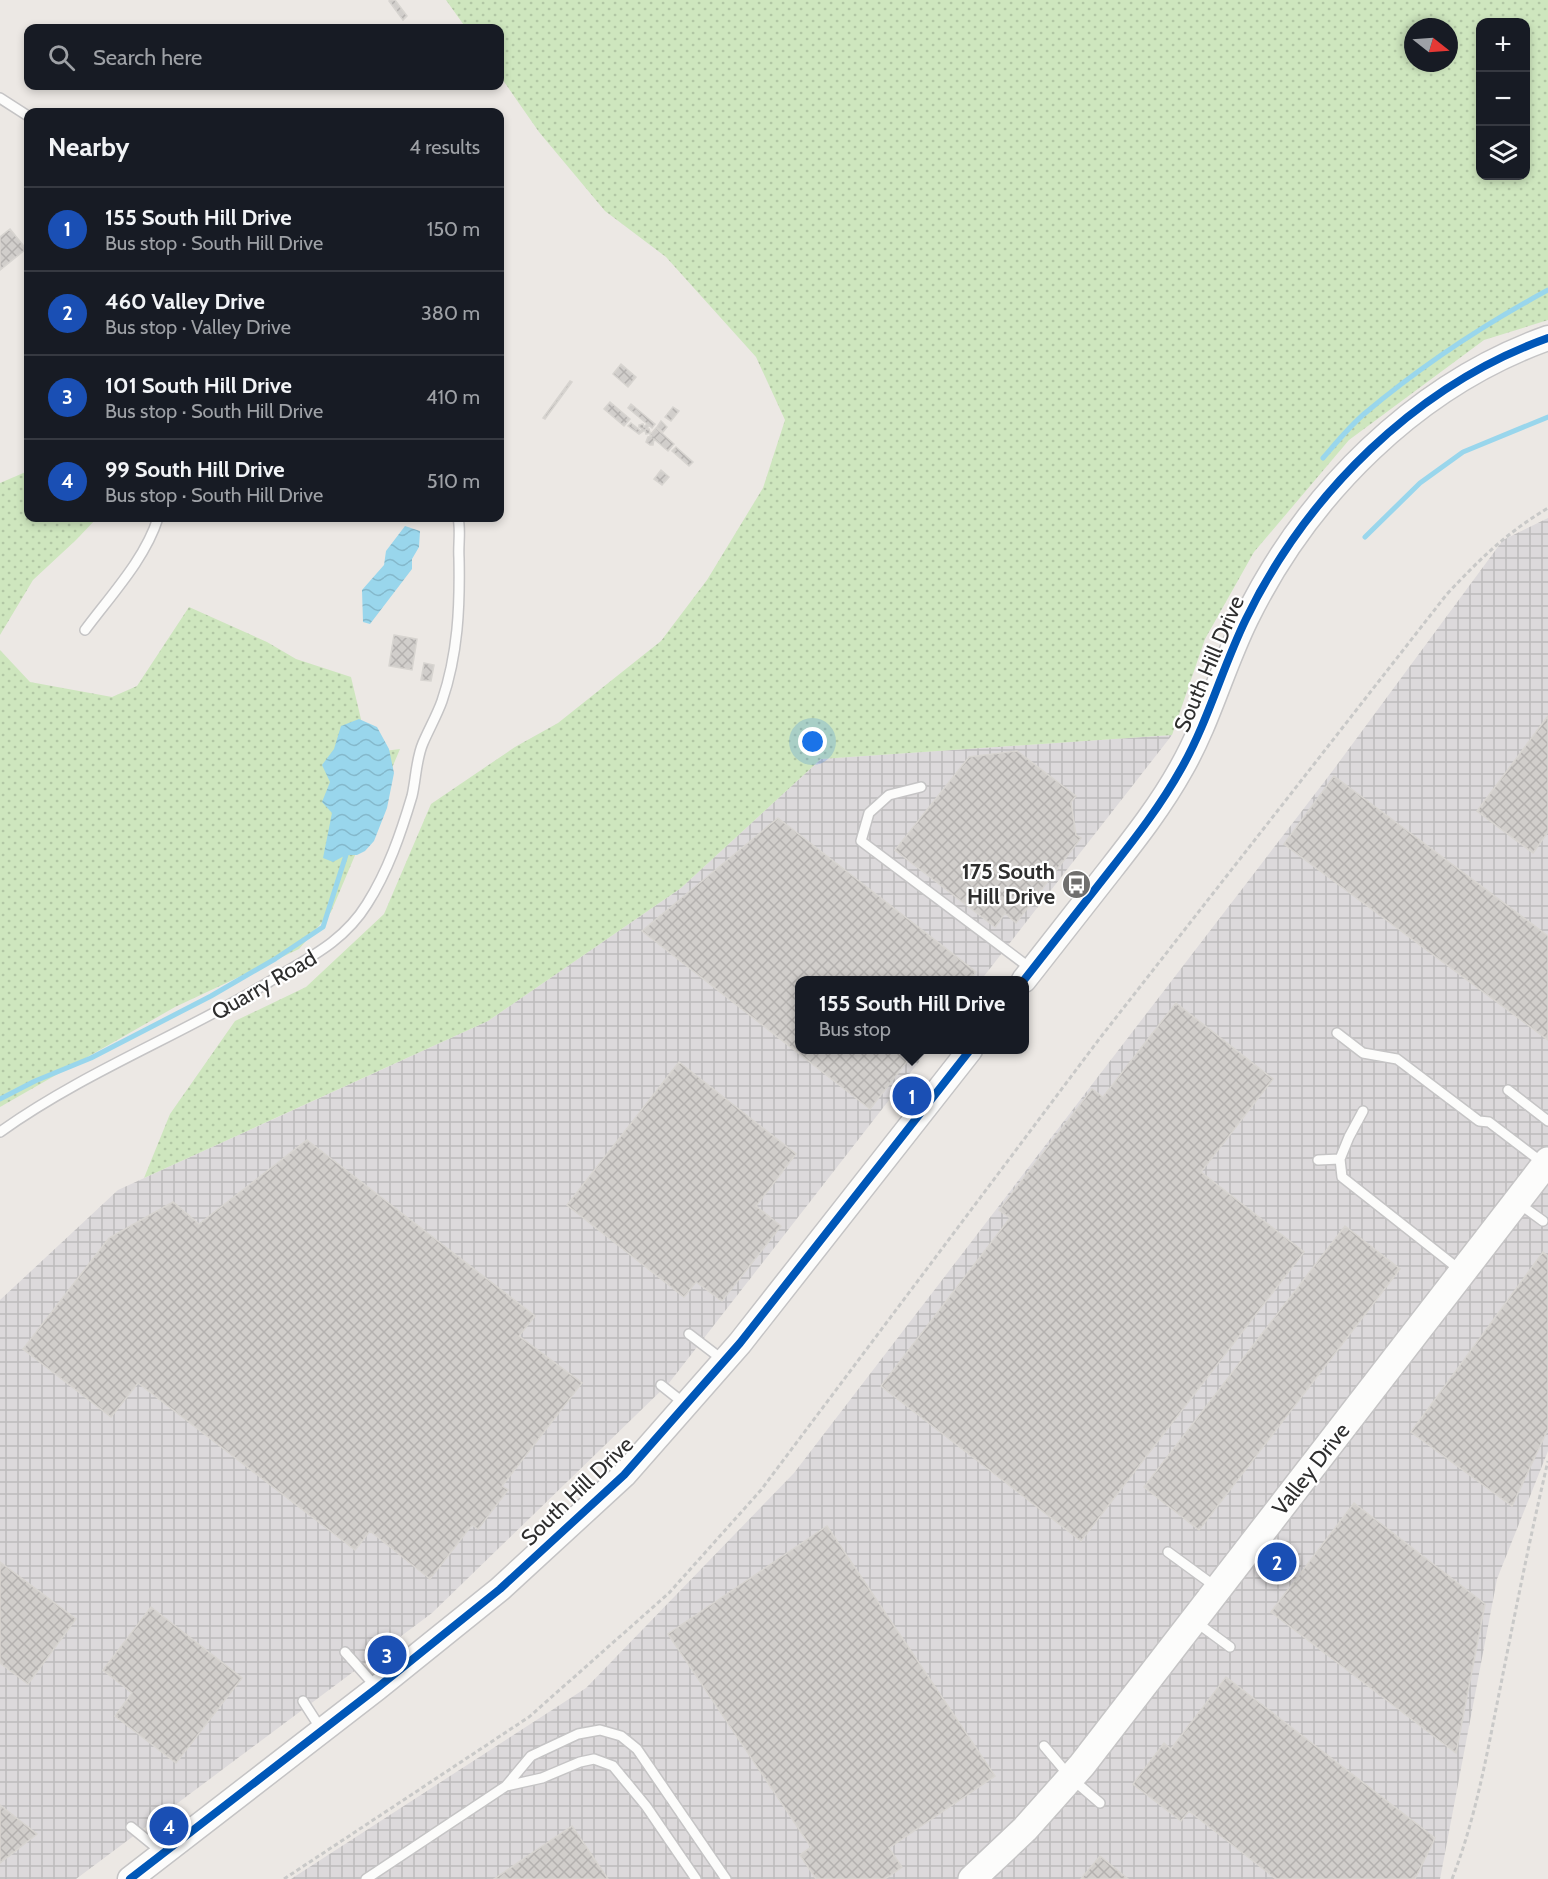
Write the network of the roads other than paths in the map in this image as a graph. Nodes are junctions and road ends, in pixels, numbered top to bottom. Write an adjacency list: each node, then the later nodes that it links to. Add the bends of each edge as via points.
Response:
1 (0, 98): 2 (lane)
2 (24, 113)
3 (1548, 338): 8 (street, South Hill Drive, via 1507,354 1431,400 1361,459 1314,512 1254,602 1198,735 1164,798)
4 (157, 522): 6 (lane, via 136,561)
5 (458, 522): 14 (lane, Quarry Road, via 460,608 450,674 422,745 412,794 389,862 366,906 338,940 308,960 238,1001 80,1082)
6 (85, 630)
7 (921, 787): 8 (lane, via 889,795 869,813 861,841)
8 (1028, 975)
9 (1337, 1033): 17 (lane, via 1363,1053 1397,1059 1479,1121 1489,1122)
10 (967, 1054): 22 (street, South Hill Drive)
11 (1508, 1090): 13 (lane)
12 (1363, 1111): 15 (lane)
13 (1548, 1121)
14 (0, 1132)
15 (1340, 1159): 16 (lane); 20 (lane, via 1342,1177)
16 (1318, 1160)
17 (1546, 1163): 18 (main road, Valley Drive)
18 (1516, 1202): 19 (lane); 20 (main road, Valley Drive)
19 (1543, 1221)
20 (1462, 1272): 26 (main road, Valley Drive)
21 (689, 1334): 22 (lane)
22 (725, 1361): 24 (street, South Hill Drive)
23 (661, 1385): 24 (lane)
24 (687, 1405): 30 (street, South Hill Drive, via 624,1475 538,1555)
25 (1168, 1552): 26 (lane)
26 (1218, 1588): 27 (main road, Valley Drive)
27 (1194, 1620): 28 (lane); 34 (main road, Valley Drive)
28 (1230, 1647)
29 (345, 1653): 30 (lane)
30 (377, 1688): 32 (street, South Hill Drive)
31 (303, 1701): 32 (lane)
32 (322, 1731): 38 (street, South Hill Drive)
33 (1044, 1746): 34 (lane)
34 (1071, 1778): 36 (lane); 43 (main road, Valley Drive)
35 (506, 1786): 40 (lane); 41 (lane, via 594,1759 613,1766); 42 (lane, via 531,1756 578,1734 600,1730 621,1736 637,1749)
36 (1100, 1803)
37 (131, 1827): 38 (lane)
38 (163, 1853): 39 (street, South Hill Drive)
39 (130, 1879)
40 (366, 1879)
41 (696, 1879)
42 (726, 1879)
43 (972, 1879)

